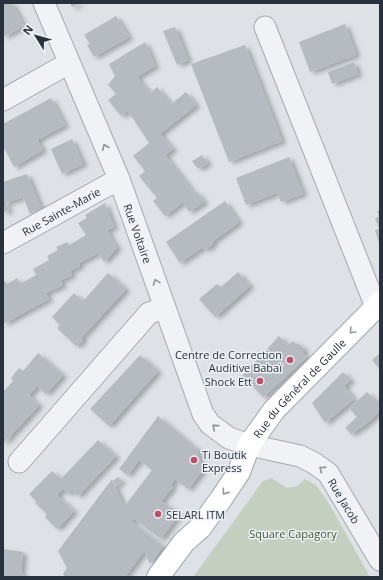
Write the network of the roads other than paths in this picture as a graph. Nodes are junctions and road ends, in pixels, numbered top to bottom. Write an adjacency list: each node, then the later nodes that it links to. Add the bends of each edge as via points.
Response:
1 (44, 3): 3 (street, Rue Voltaire)
2 (265, 27): 7 (street)
3 (70, 63): 4 (street); 5 (street, Rue Voltaire, one-way to 3)
4 (3, 100)
5 (119, 179): 6 (street, Rue Sainte-Marie); 8 (street, Rue Voltaire, one-way to 5)
6 (3, 243)
7 (378, 305): 9 (main road, Rue du Général de Gaulle, one-way to 9, via 274,410)
8 (165, 308): 9 (street, Rue Voltaire, one-way to 8, via 229,438 210,424 203,414); 10 (street, via 149,313)
9 (249, 445): 11 (street, Rue Jacob, one-way to 9, via 328,473 300,456); 12 (main road, Rue du Général de Gaulle, one-way to 12, via 240,472 200,528 184,542)
10 (19, 462)
11 (380, 560)
12 (158, 577)

